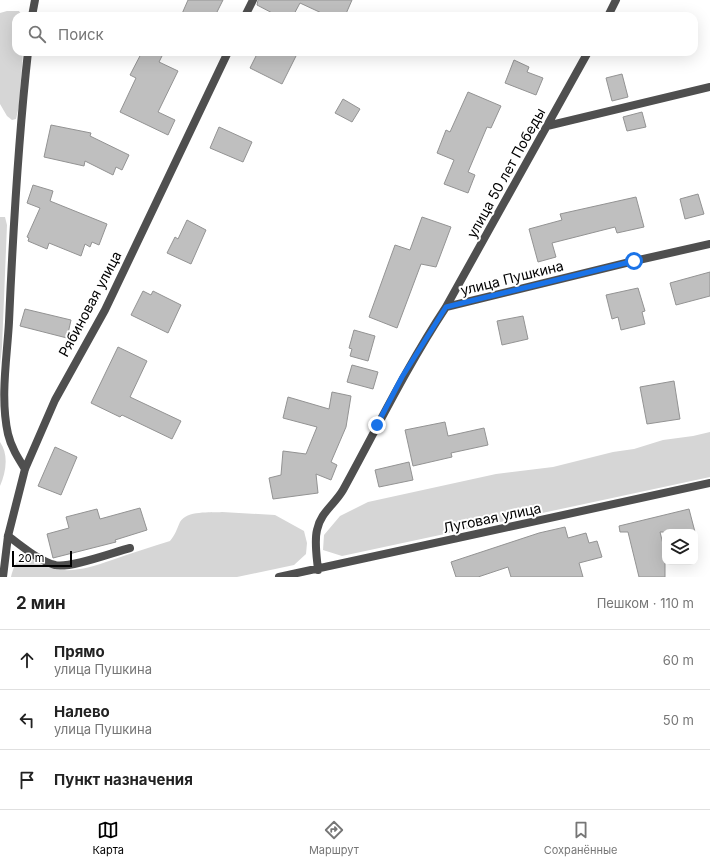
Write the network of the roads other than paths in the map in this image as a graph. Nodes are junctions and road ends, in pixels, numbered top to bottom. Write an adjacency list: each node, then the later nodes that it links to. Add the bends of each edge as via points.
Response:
1 (35, 0): 4 (street)
2 (253, 0): 5 (street)
3 (616, 0): 6 (street)
4 (33, 12)
5 (247, 12)
6 (610, 12)
7 (28, 56): 14 (street, via 14,195 5,393 8,434 14,451)
8 (226, 56): 14 (street, Рябиновая улица, via 105,310 55,400)
9 (586, 56): 11 (street, улица 50 лет Победы)
10 (710, 87): 11 (street)
11 (547, 126): 13 (street, улица 50 лет Победы)
12 (710, 244): 13 (street, улица Пушкина)
13 (446, 307): 18 (street, улица Пушкина, via 402,377 342,492 324,513 316,531)
14 (25, 469): 16 (street, Рябиновая улица)
15 (710, 484): 18 (street, Луговая улица)
16 (8, 536): 17 (street, via 43,560 57,566 70,565); 19 (street, Рябиновая улица)
17 (130, 548)
18 (318, 570): 20 (street, Луговая улица)
19 (3, 577)
20 (279, 577)

